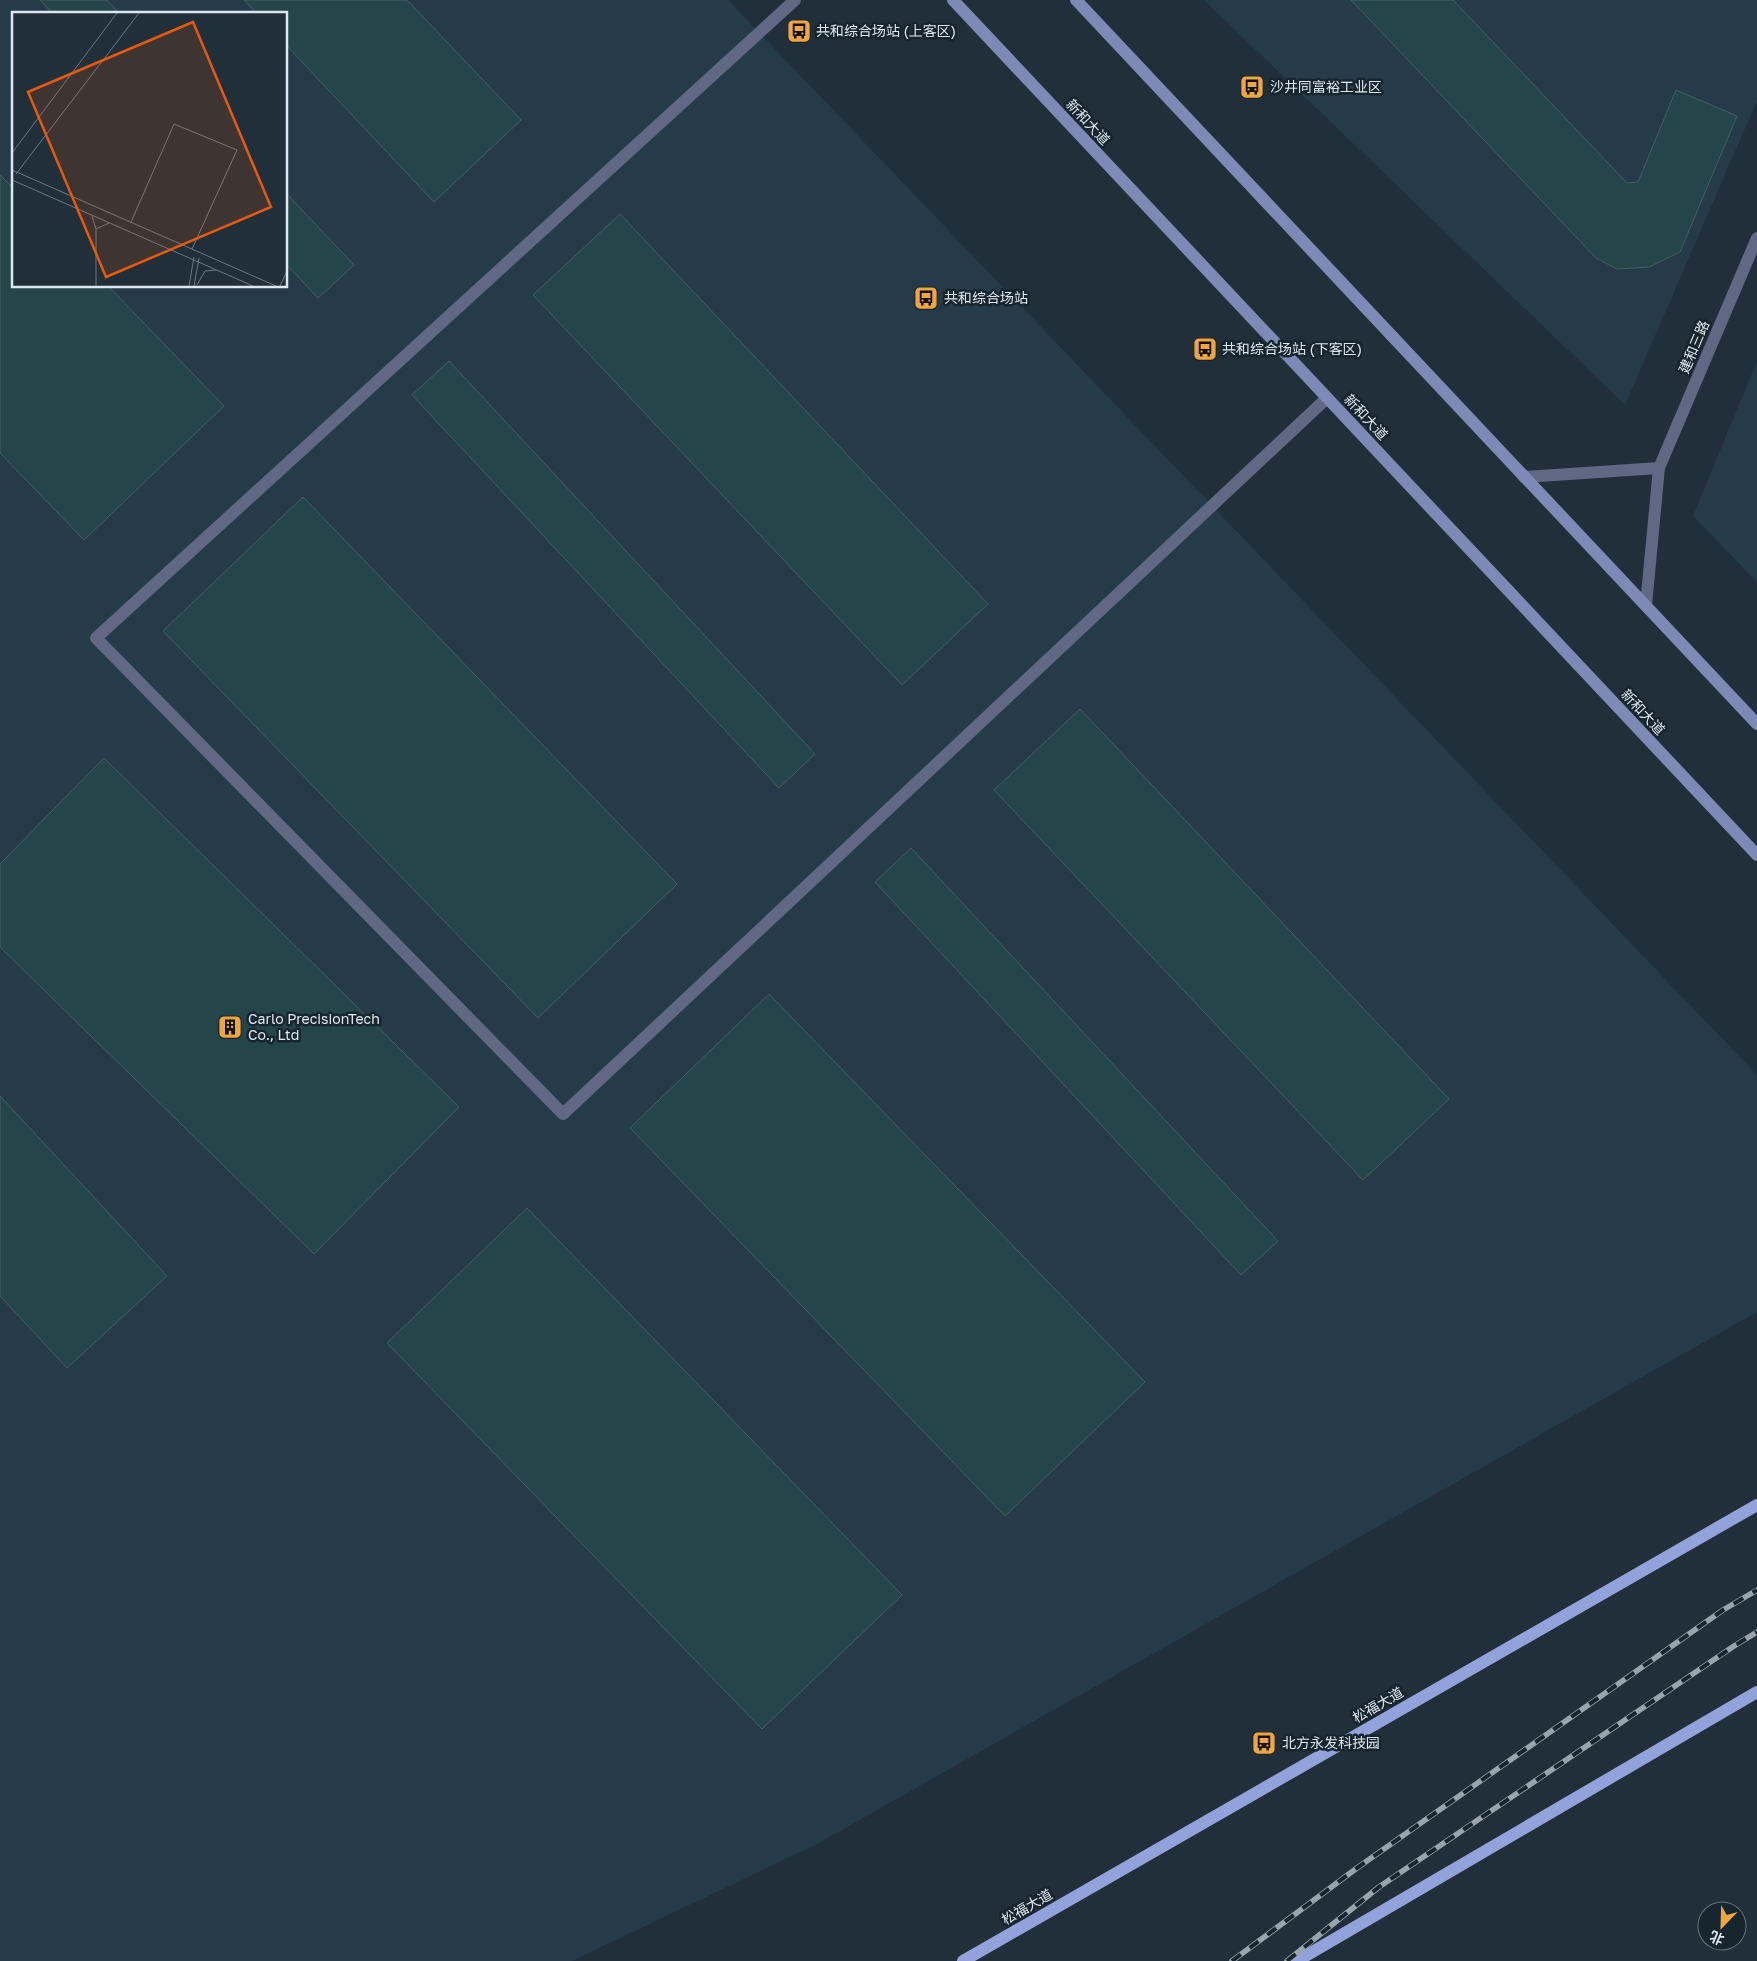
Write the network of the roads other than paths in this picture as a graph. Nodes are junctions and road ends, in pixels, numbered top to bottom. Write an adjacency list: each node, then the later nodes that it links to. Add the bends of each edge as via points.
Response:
1 (795, 0): 5 (street, via 96,638 563,1114)
2 (953, 0): 5 (main road, 新和大道)
3 (1076, 0): 7 (main road)
4 (1757, 238): 6 (street, 建和三路)
5 (1327, 398): 10 (main road, 新和大道)
6 (1659, 468): 7 (street); 8 (street, 建和三路)
7 (1524, 477): 8 (main road)
8 (1646, 605): 9 (main road)
9 (1757, 724)
10 (1757, 855)
11 (1757, 1505): 13 (main road, 松福大道)
12 (1757, 1692): 14 (main road)
13 (962, 1961)
14 (1297, 1961)

